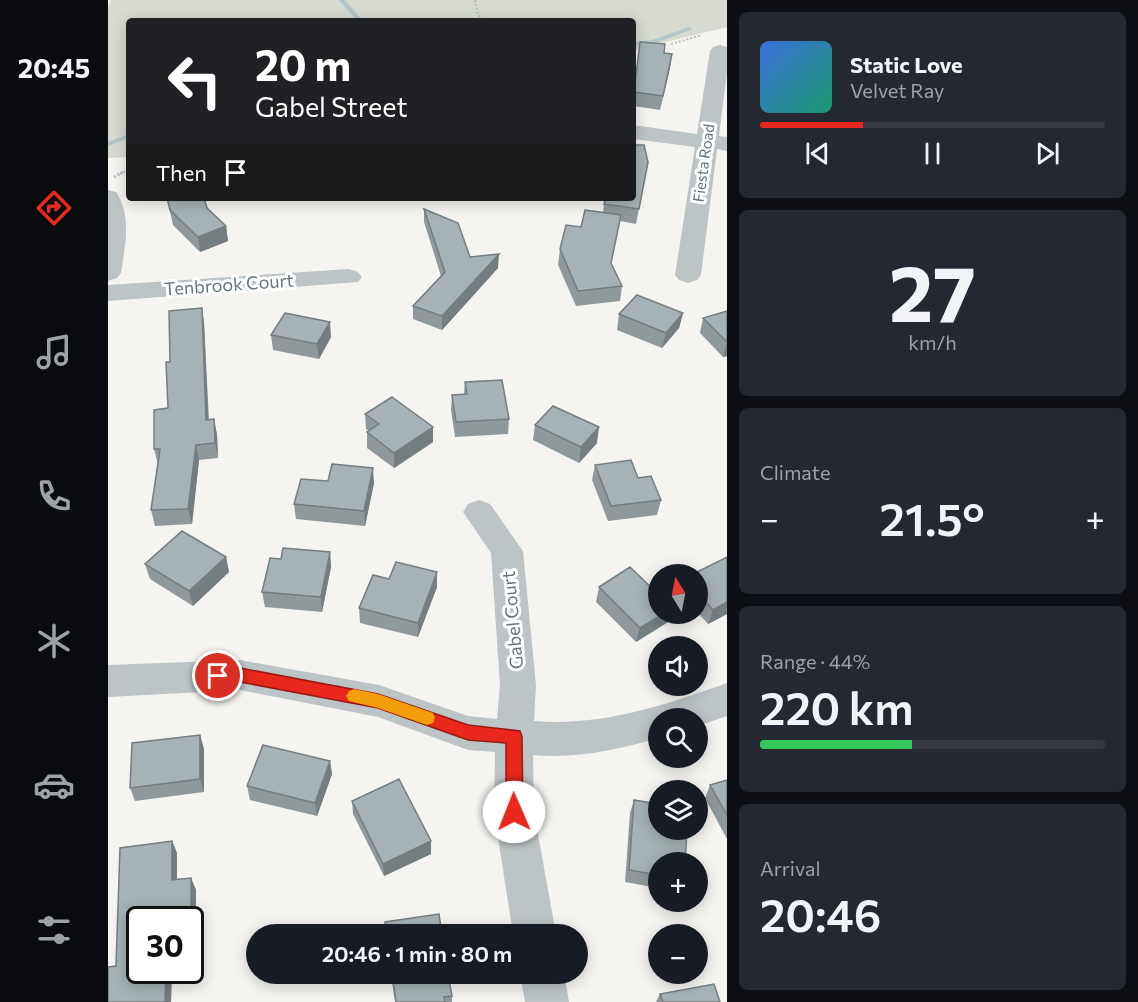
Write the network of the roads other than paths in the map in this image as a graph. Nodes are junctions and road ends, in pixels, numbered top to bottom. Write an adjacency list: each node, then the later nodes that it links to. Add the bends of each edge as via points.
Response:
1 (715, 42): 3 (street, Fiesta Road)
2 (636, 132): 3 (street)
3 (717, 142): 6 (street, Fiesta Road)
4 (108, 197): 5 (street, via 114,227)
5 (108, 273)
6 (688, 274)
7 (349, 277): 8 (street, Tenbrook Court)
8 (108, 293)
9 (480, 512): 14 (street, Gabel Court, via 507,551 518,685)
10 (108, 681): 14 (street, via 240,675 378,701 468,733)
11 (727, 699): 12 (street)
12 (705, 708)
13 (648, 725): 14 (street, via 555,740)
14 (514, 737): 15 (street, Gabel Court, via 514,812)
15 (533, 924)
16 (544, 984): 17 (street)
17 (547, 1002)

